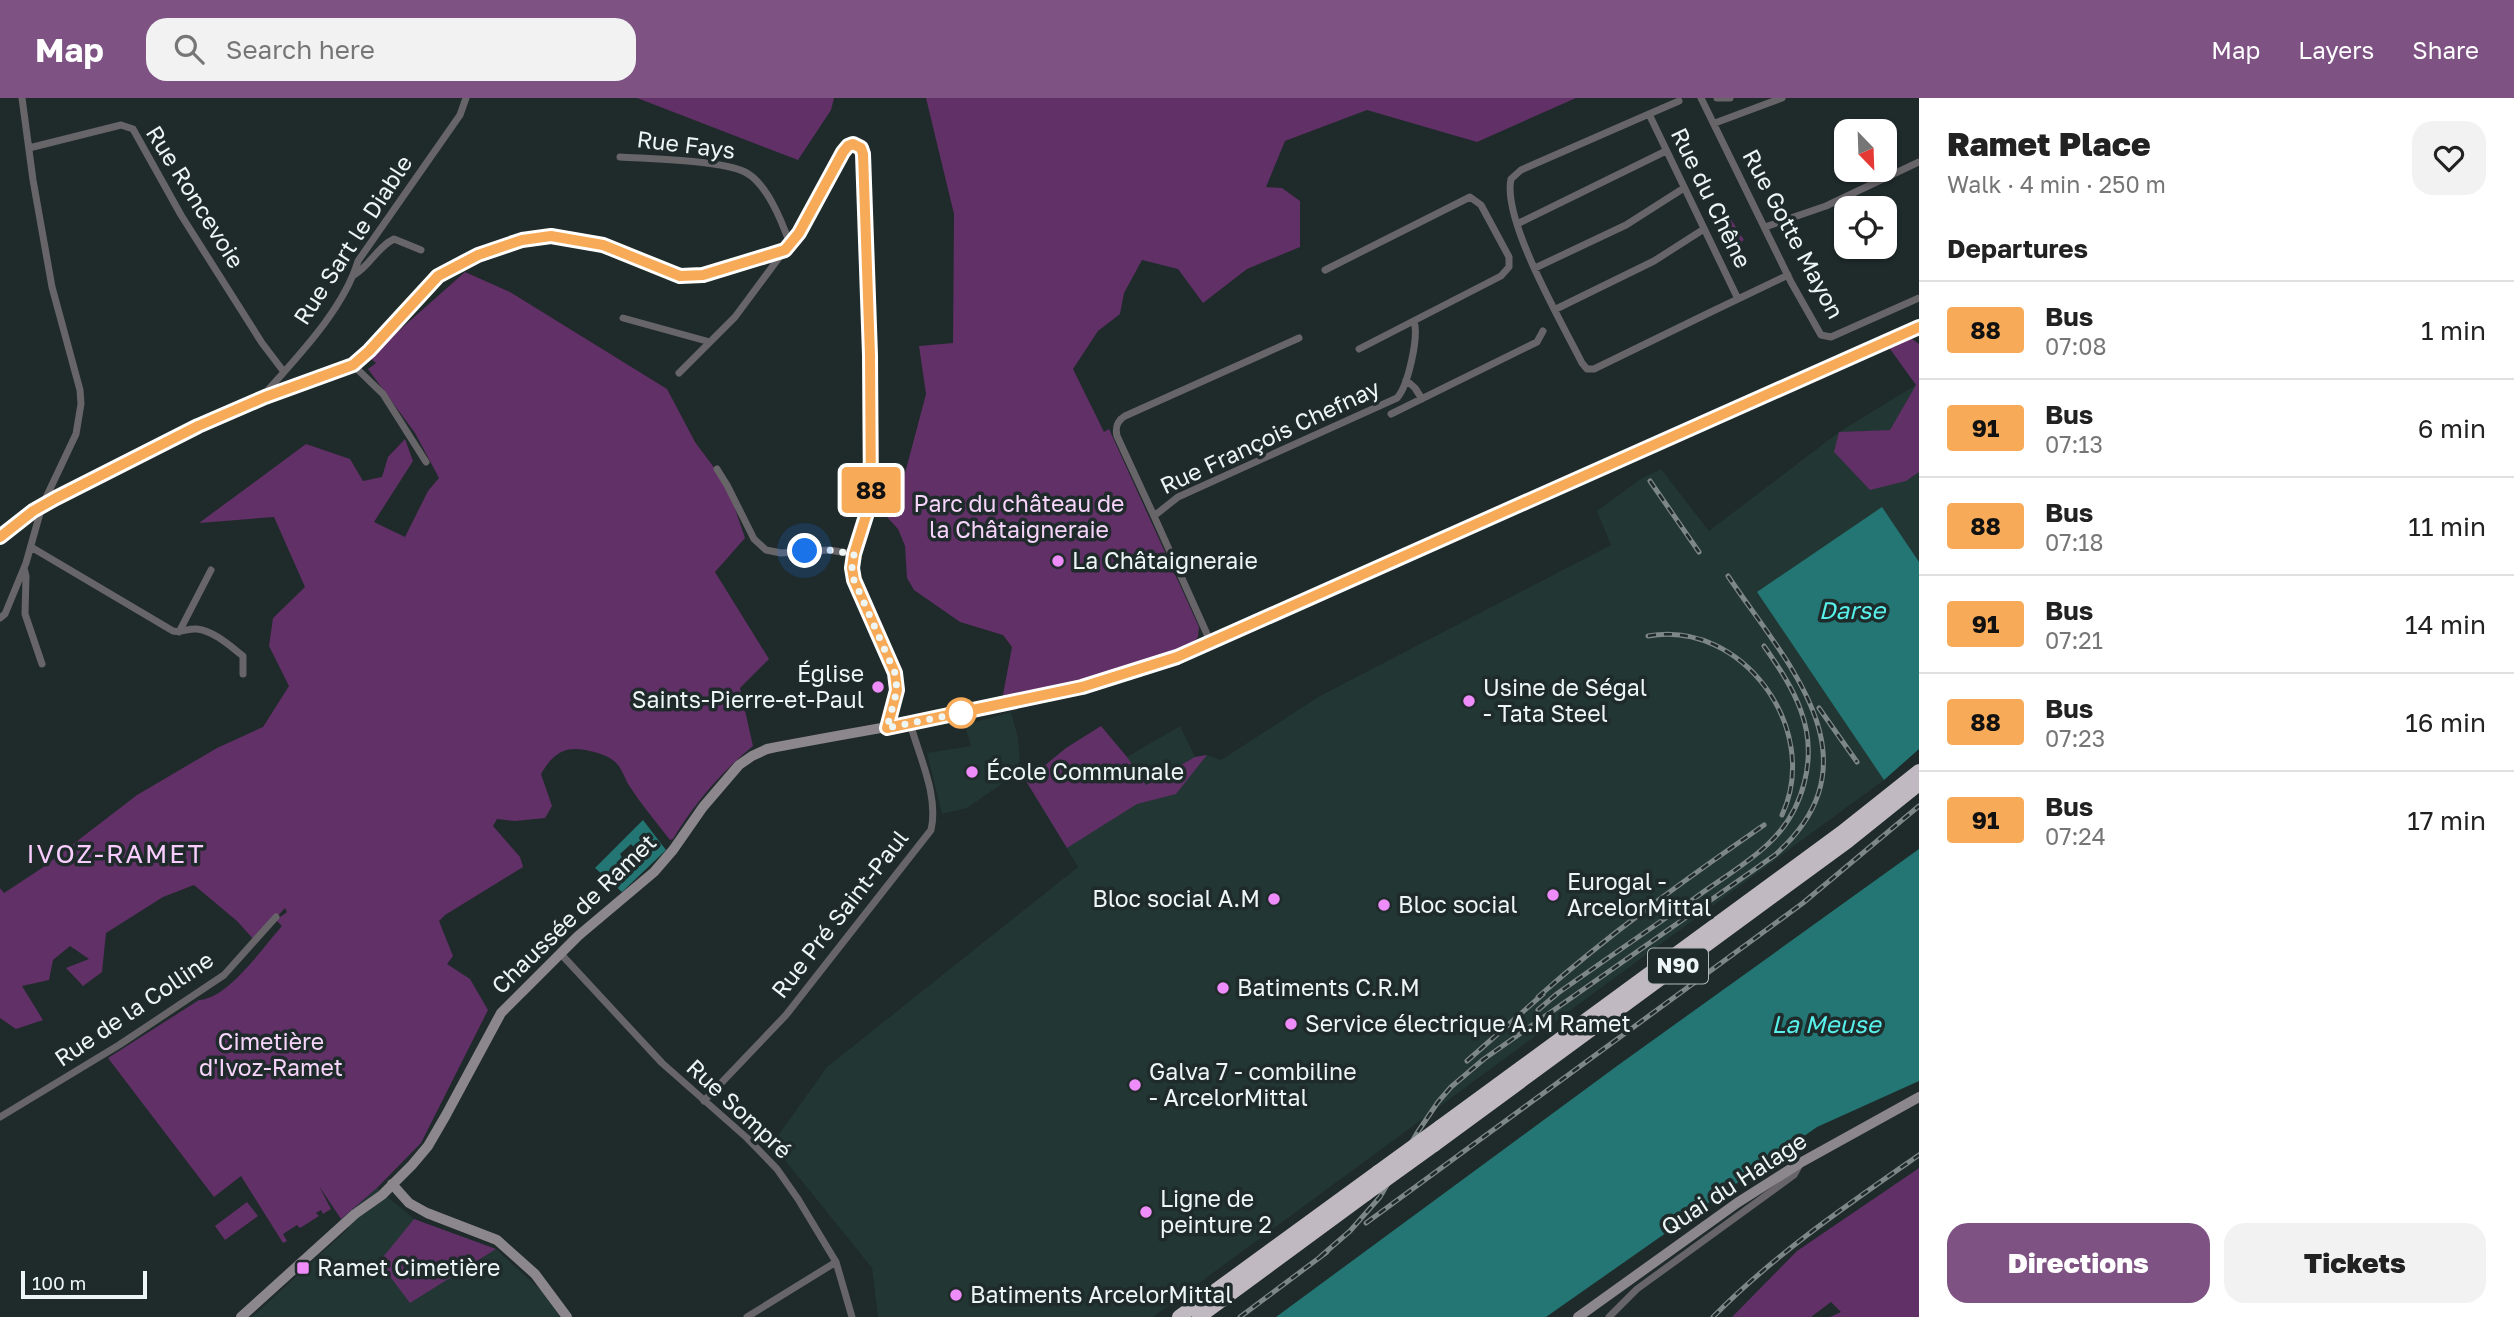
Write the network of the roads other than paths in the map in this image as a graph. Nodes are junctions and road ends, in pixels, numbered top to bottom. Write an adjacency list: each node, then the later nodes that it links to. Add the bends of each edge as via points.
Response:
1 (22, 98): 10 (street)
2 (466, 98): 23 (street, Rue Sart le Diable, via 460,115 358,261)
3 (1702, 98): 9 (street, Rue Gotte Mayon)
4 (1717, 98): 5 (street)
5 (1730, 98)
6 (1782, 98): 9 (street)
7 (1679, 101): 8 (street, Rue du Chêne)
8 (1649, 114): 11 (street, Rue du Chêne); 15 (street, Rue du Chêne, via 1515,174 1509,195)
9 (1715, 123): 16 (street, Rue Gotte Mayon)
10 (30, 148): 35 (street, Rue Roncevoie, via 121,125 133,129 181,215); 43 (street, via 52,287 81,404 76,434)
11 (1667, 151): 14 (street, Rue du Chêne); 15 (street)
12 (620, 157): 18 (street, Rue Fays, via 720,165 746,172 778,211)
13 (1919, 162): 16 (street, via 1826,206)
14 (1684, 188): 17 (street, Rue du Chêne); 20 (street, via 1626,225)
15 (1517, 224): 20 (street, Rue du Chêne)
16 (1765, 227): 22 (street, Rue Gotte Mayon)
17 (1704, 229): 25 (street, Rue du Chêne); 26 (street, via 1654,261)
18 (787, 247): 32 (street, via 735,317); 34 (street, via 703,275 680,276 603,245 551,236 522,240 478,255 438,276); 47 (street, via 843,152 857,145 863,154 871,500)
19 (421, 250): 23 (street, via 394,239 383,244)
20 (1535, 268): 26 (street, Rue du Chêne)
21 (1325, 270): 28 (street, Rue François Chefnay, via 1466,197 1473,198 1509,257 1509,267 1501,276)
22 (1788, 275): 24 (street, Rue Gotte Mayon, via 1821,335 1831,337); 25 (street)
23 (354, 276): 35 (street, Rue Sart le Diable, via 332,313)
24 (1919, 298)
25 (1738, 299): 26 (street, Rue du Chêne, via 1594,369 1582,363)
26 (1556, 309)
27 (623, 318): 32 (street)
28 (1415, 321): 33 (street, Rue François Chefnay); 37 (street, Rue François Chefnay)
29 (1919, 327): 52 (main road)
30 (1543, 331): 39 (street, Rue François Chefnay, via 1536,342)
31 (1299, 338): 44 (street, via 1119,421 1117,436)
32 (710, 342): 36 (street)
33 (1359, 349)
34 (353, 365): 38 (street); 41 (street, via 383,394)
35 (284, 372): 38 (street, Rue Sart le Diable)
36 (679, 373)
37 (1406, 380): 39 (street, Rue François Chefnay); 44 (street, Rue François Chefnay, via 1392,401 1178,497)
38 (265, 397): 43 (street)
39 (1422, 399): 40 (street, Rue François Chefnay)
40 (1391, 414)
41 (426, 462)
42 (717, 469): 47 (street, via 754,539 766,550)
43 (42, 506): 45 (street); 46 (street)
44 (1154, 516): 52 (street, Rue François Chefnay)
45 (0, 537)
46 (31, 547): 48 (street); 51 (street)
47 (854, 554): 56 (street, via 854,580 895,673 897,690)
48 (24, 568): 50 (street); 53 (street, via 25,614)
49 (211, 570): 51 (street)
50 (0, 618)
51 (179, 632): 54 (street, via 197,629 223,640 243,656)
52 (1211, 643): 55 (main road, via 1111,680)
53 (42, 664)
54 (243, 674)
55 (910, 723): 56 (main road); 62 (street, Rue Pré Saint-Paul, via 932,800 931,830 786,1015)
56 (887, 728): 60 (main road, Chaussée de Ramet, via 767,749 746,759 654,872)
57 (1919, 771): 72 (highway, N90, bridge, via 1841,833)
58 (1919, 784): 73 (highway, N90, bridge, via 1848,841)
59 (276, 917): 63 (street, Rue de la Colline, via 224,975)
60 (560, 953): 62 (street, Rue Sompré, via 662,1063); 65 (main road, Chaussée de Ramet, via 501,1013 428,1146)
61 (1919, 1097): 64 (main road, Quai du Halage)
62 (703, 1100): 66 (street, Rue Sompré, via 777,1169)
63 (0, 1117)
64 (1800, 1163): 67 (main road, Quai du Halage, via 1737,1203); 74 (street, via 1794,1175 1637,1289)
65 (392, 1184): 68 (main road, Chaussée de Ramet); 69 (main road, via 409,1203 427,1213 497,1240 535,1274)
66 (836, 1262): 70 (street); 71 (street, Rue Sompré)
67 (1585, 1315)
68 (242, 1317)
69 (568, 1317)
70 (747, 1317)
71 (852, 1317)
72 (1179, 1317)
73 (1199, 1317)
74 (1609, 1317)

